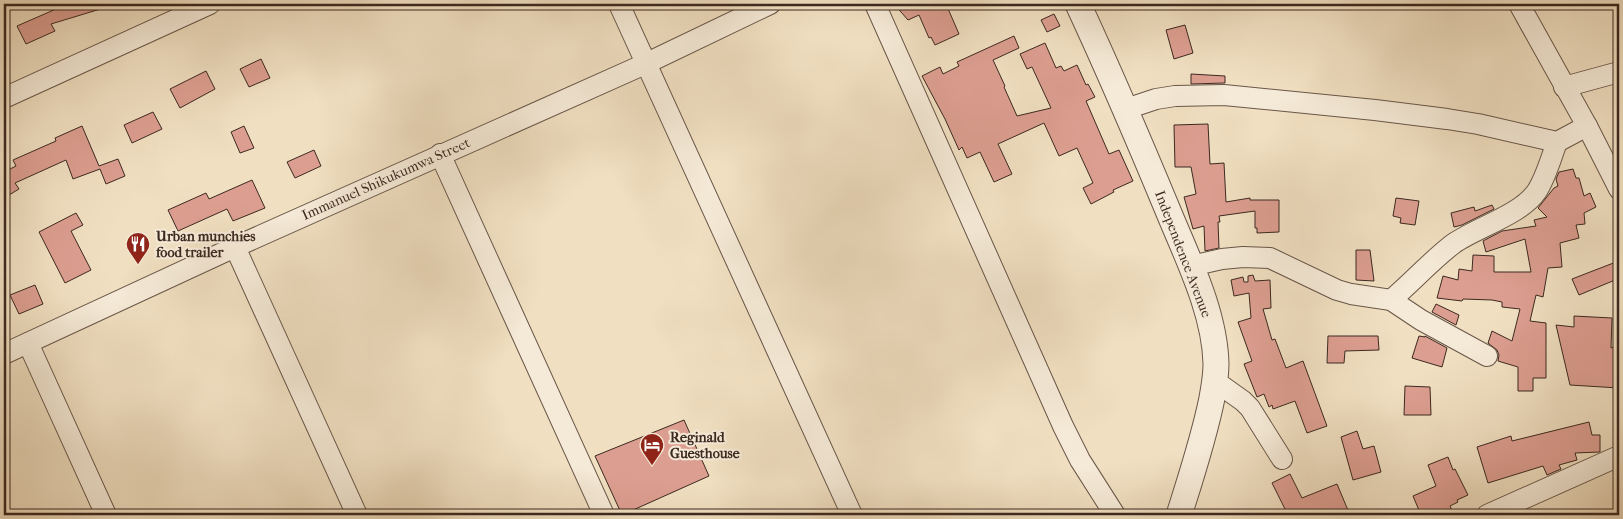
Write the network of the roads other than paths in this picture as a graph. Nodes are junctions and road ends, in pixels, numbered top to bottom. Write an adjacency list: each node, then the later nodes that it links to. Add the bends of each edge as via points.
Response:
1 (210, 4): 10 (street)
2 (618, 4): 7 (street)
3 (770, 4): 7 (street, Immanuel Shikukumwa Street)
4 (875, 4): 29 (street, via 1067,434)
5 (1078, 4): 11 (street, Independence Avenue)
6 (1519, 4): 9 (street)
7 (645, 64): 14 (street, Immanuel Shikukumwa Street); 28 (street)
8 (1619, 72): 9 (street)
9 (1564, 87): 12 (street)
10 (4, 98)
11 (1126, 109): 13 (street, via 1175,96 1224,95 1447,119); 17 (street, Independence Avenue)
12 (1587, 126): 13 (street); 15 (street)
13 (1557, 142): 18 (street, via 1531,199 1455,243)
14 (440, 154): 16 (street, Immanuel Shikukumwa Street); 27 (street)
15 (1619, 189)
16 (235, 246): 19 (street, Immanuel Shikukumwa Street); 26 (street)
17 (1191, 266): 18 (street, via 1222,259 1270,258 1337,290); 22 (street, Independence Avenue, via 1213,337)
18 (1391, 300): 21 (street)
19 (28, 343): 20 (street, Immanuel Shikukumwa Street); 25 (street)
20 (4, 354)
21 (1487, 356)
22 (1215, 381): 24 (street, via 1244,401); 30 (street, Independence Avenue, via 1208,419)
23 (1619, 456): 31 (street)
24 (1282, 459)
25 (106, 515)
26 (356, 515)
27 (604, 515)
28 (852, 515)
29 (1115, 515)
30 (1179, 515)
31 (1487, 515)

